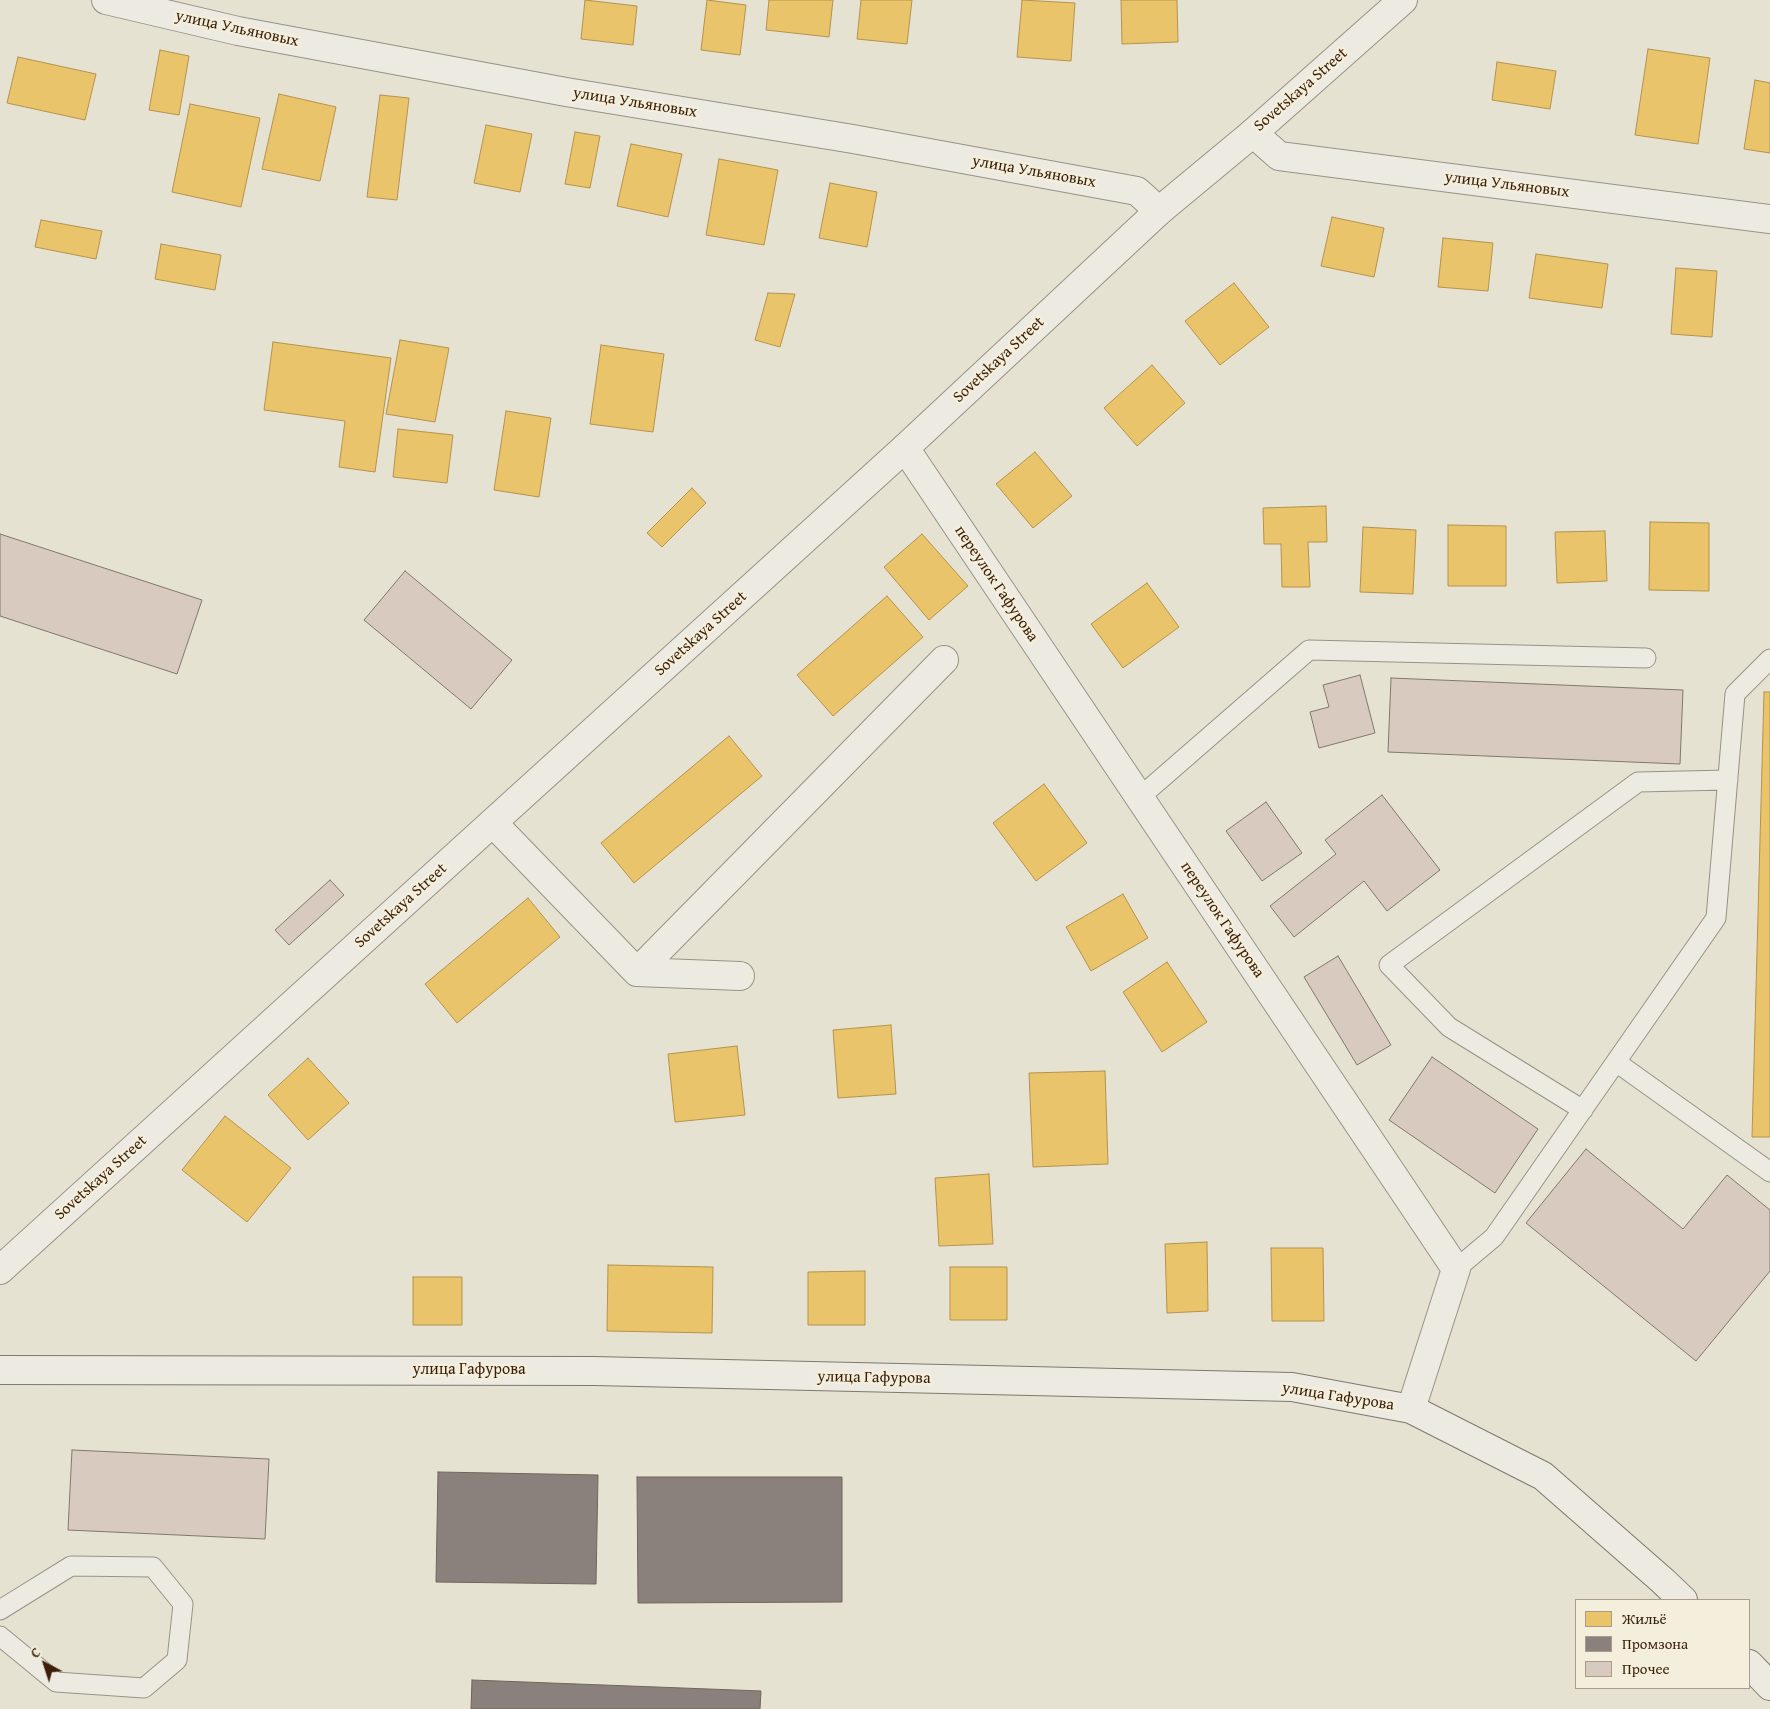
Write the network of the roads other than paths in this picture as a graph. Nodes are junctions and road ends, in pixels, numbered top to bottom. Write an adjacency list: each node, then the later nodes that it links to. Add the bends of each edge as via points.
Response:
1 (106, 0): 4 (street, улица Ульяновых, via 238,30 556,90 853,139 1137,191)
2 (1403, 0): 3 (street, Sovetskaya Street)
3 (1253, 132): 4 (street, Sovetskaya Street); 5 (street, улица Ульяновых, via 1279,156)
4 (1159, 211): 6 (street, Sovetskaya Street)
5 (1770, 219)
6 (905, 448): 11 (street, переулок Гафурова); 12 (street, Sovetskaya Street)
7 (1646, 658): 11 (lane, via 1309,650)
8 (1770, 659): 10 (lane, via 1735,694)
9 (944, 660): 13 (street)
10 (1728, 780): 15 (lane, via 1716,918); 16 (lane, via 1638,782 1389,965 1449,1028)
11 (1140, 797): 18 (street, переулок Гафурова)
12 (493, 823): 13 (street); 19 (street, Sovetskaya Street)
13 (638, 972): 14 (street)
14 (740, 976)
15 (1616, 1062): 16 (lane); 17 (lane)
16 (1583, 1110): 18 (lane, via 1494,1237)
17 (1770, 1172)
18 (1456, 1269): 21 (street)
19 (0, 1270)
20 (0, 1370): 21 (street, улица Гафурова, via 594,1370 1292,1387)
21 (1411, 1409): 22 (street, улица Гафурова, via 1543,1476)
22 (1682, 1599)
23 (0, 1610): 24 (lane, via 71,1566 153,1567 183,1604 177,1660 144,1688 56,1682)
24 (0, 1636)

